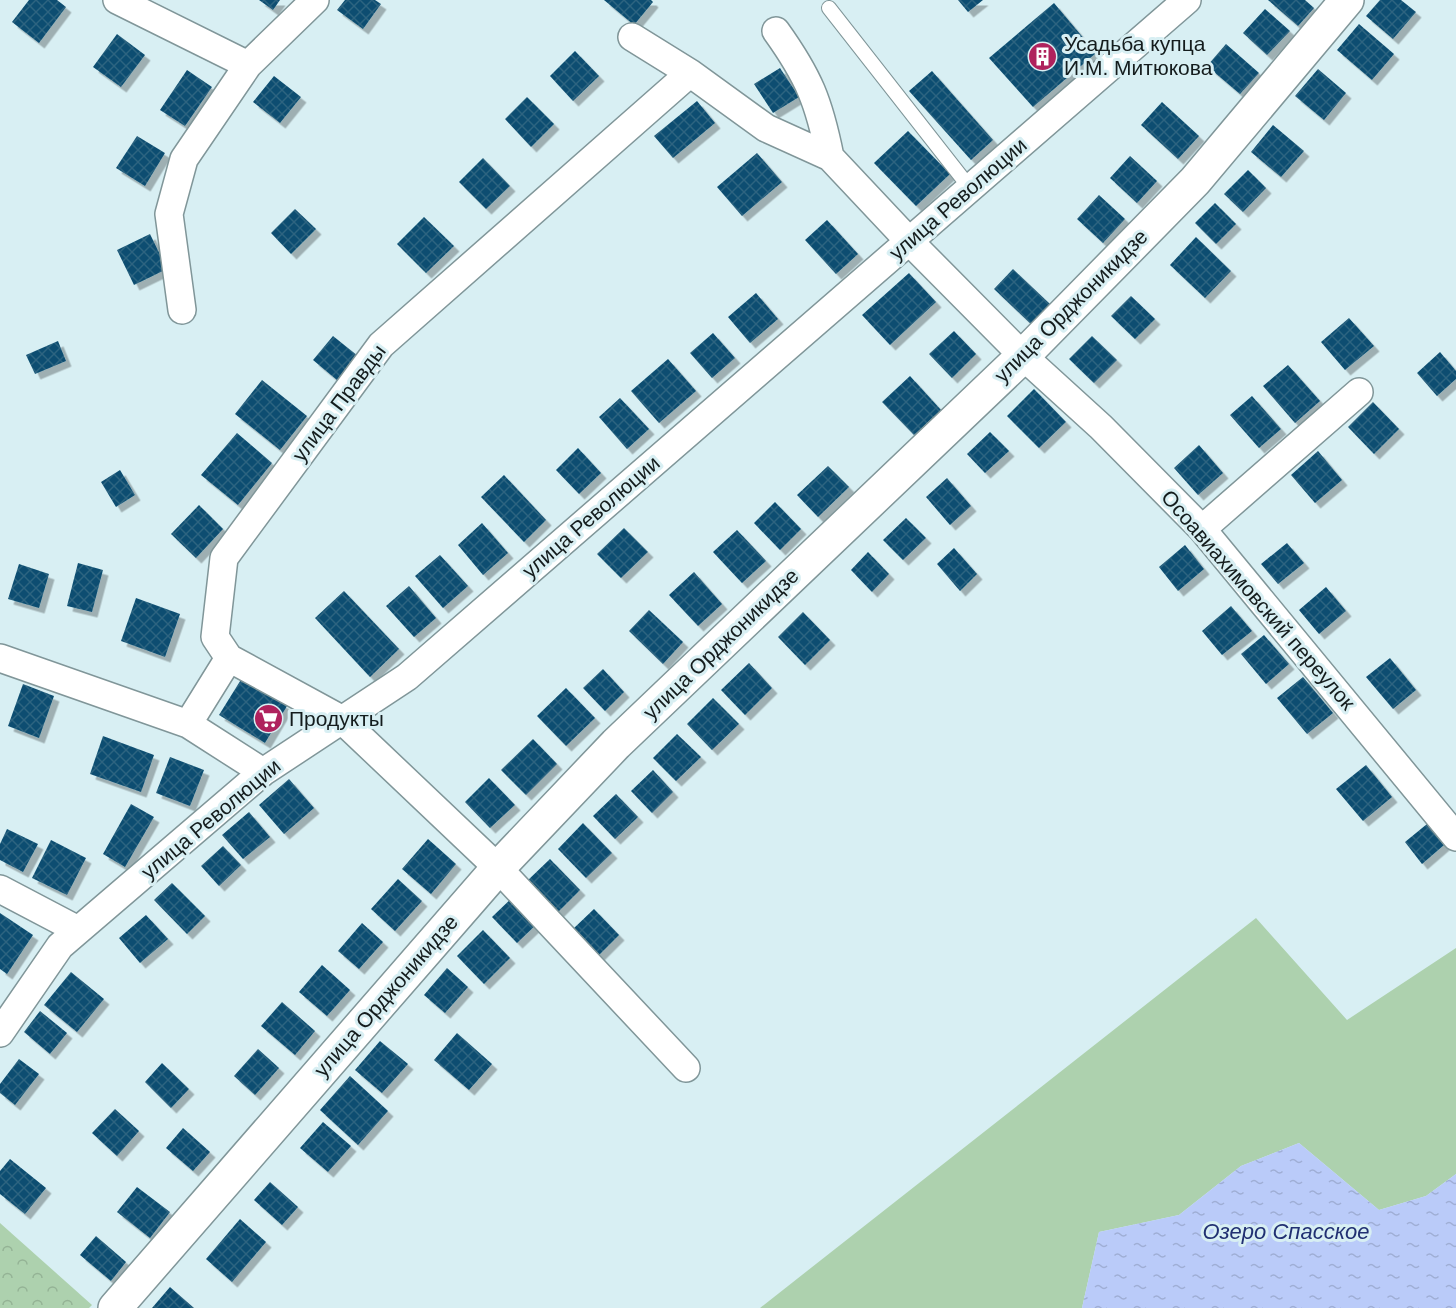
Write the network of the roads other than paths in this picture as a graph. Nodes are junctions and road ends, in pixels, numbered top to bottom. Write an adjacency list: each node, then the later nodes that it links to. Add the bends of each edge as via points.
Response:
1 (117, 0): 8 (street)
2 (315, 0): 8 (street)
3 (1187, 0): 11 (street, улица Революции)
4 (1347, 0): 14 (street, улица Орджоникидзе, via 1195,181)
5 (829, 8): 11 (lane)
6 (776, 31): 10 (street, via 801,64 821,110)
7 (632, 37): 9 (street, Осоавиахимовский переулок)
8 (248, 65): 13 (street, via 184,159 169,214)
9 (690, 73): 10 (street, Осоавиахимовский переулок, via 766,128); 18 (street, улица Правды, via 381,345 224,558 215,637)
10 (830, 157): 12 (street, Осоавиахимовский переулок)
11 (970, 188): 12 (street, улица Революции)
12 (909, 241): 14 (street, Осоавиахимовский переулок); 19 (street, улица Революции, via 407,677)
13 (182, 310)
14 (1023, 356): 16 (street, Осоавиахимовский переулок, via 1101,427); 23 (street, улица Орджоникидзе, via 616,744)
15 (1359, 392): 16 (street)
16 (1202, 529): 22 (street, Осоавиахимовский переулок)
17 (0, 658): 20 (street)
18 (229, 658): 19 (street); 20 (street)
19 (341, 718): 21 (street, улица Революции); 23 (street)
20 (188, 724): 21 (street)
21 (263, 772): 25 (street, улица Революции)
22 (1456, 837)
23 (498, 868): 27 (street); 28 (street, улица Орджоникидзе)
24 (0, 889): 25 (street)
25 (78, 930): 26 (street, улица Революции, via 60,946)
26 (0, 1033)
27 (686, 1068)
28 (115, 1308)

